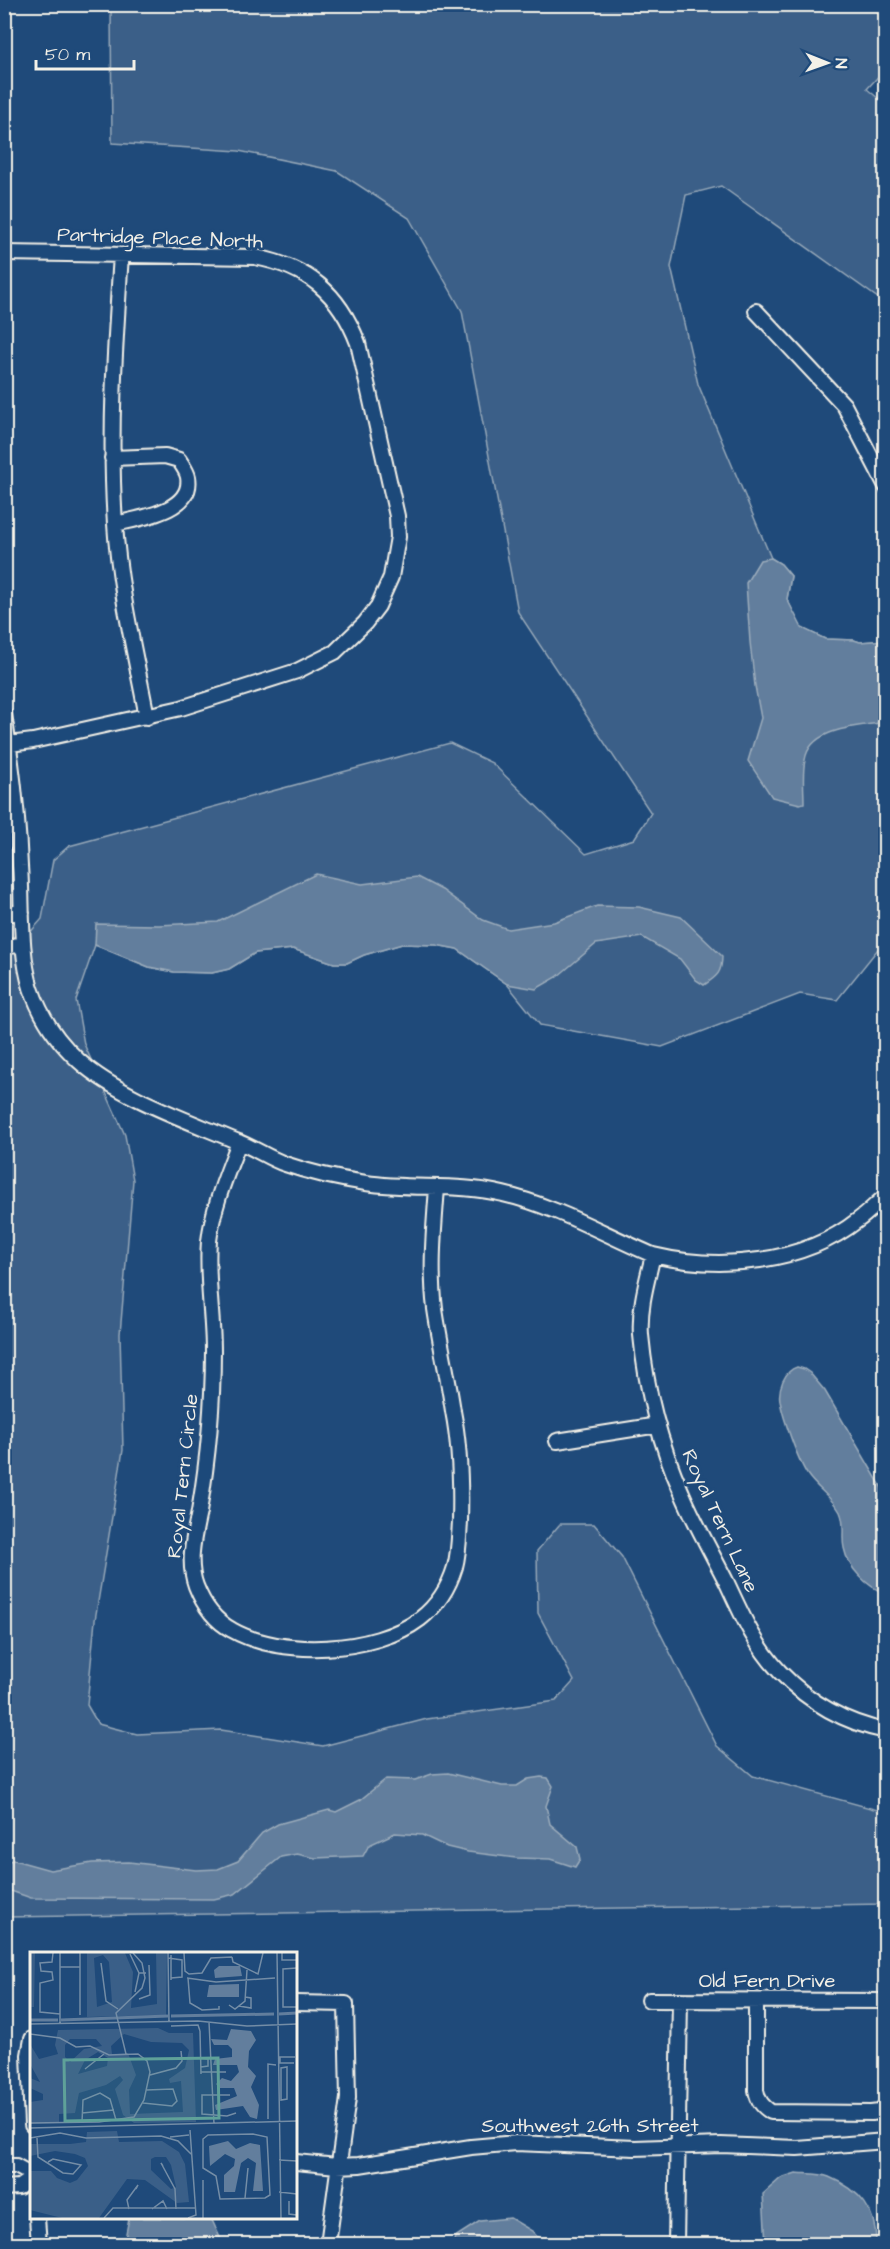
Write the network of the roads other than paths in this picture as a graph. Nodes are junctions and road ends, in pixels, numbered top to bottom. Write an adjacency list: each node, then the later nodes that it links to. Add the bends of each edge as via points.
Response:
1 (4, 253): 2 (street, Partridge Place North)
2 (121, 255): 4 (street, via 112,381); 8 (street, Partridge Place North, via 264,259 300,271 330,294 358,344 397,516 395,559 387,587 365,623 335,652 297,671)
3 (756, 311): 5 (street, via 844,405)
4 (112, 458): 6 (street); 6 (street, via 172,458 179,460 188,476 188,492 178,505)
5 (885, 486)
6 (115, 524): 8 (street)
7 (4, 714): 9 (street)
8 (147, 717): 9 (street, Partridge Place North)
9 (9, 744): 11 (street)
10 (4, 913): 11 (street)
11 (22, 913): 12 (street)
12 (23, 945): 13 (street); 14 (street, via 39,1007 79,1061 158,1108)
13 (4, 946)
14 (239, 1142): 15 (street, via 284,1163 328,1176); 15 (street, Royal Tern Circle, via 219,1195 209,1241 211,1418 192,1567 196,1586 216,1618 251,1639 327,1648 374,1640 421,1618 449,1583 459,1543 460,1463 435,1304 432,1264)
15 (437, 1188): 17 (street, via 465,1187 539,1204)
16 (885, 1196): 17 (street, via 839,1232 786,1254 729,1263)
17 (653, 1255): 18 (street, Royal Tern Lane, via 644,1293 641,1335)
18 (658, 1425): 19 (street); 20 (street, Royal Tern Lane, via 681,1491 751,1634 779,1670 810,1698 855,1723)
19 (557, 1441)
20 (885, 1731)
21 (649, 2000): 22 (street, Old Fern Drive)
22 (680, 2000): 23 (street, Old Fern Drive); 30 (street)
23 (756, 2001): 24 (street, Old Fern Drive); 28 (street, via 756,2091 763,2107 771,2112 871,2113)
24 (885, 2001)
25 (297, 2003): 33 (street, via 346,2004 348,2098)
26 (30, 2050): 27 (street)
27 (30, 2078)
28 (885, 2107)
29 (885, 2141): 30 (street, Southwest 26th Street, via 797,2148)
30 (679, 2146): 33 (street, Southwest 26th Street, via 516,2143); 40 (street)
31 (297, 2162): 33 (street, Southwest 26th Street)
32 (4, 2166): 34 (street, via 16,2166)
33 (338, 2166): 39 (street)
34 (30, 2176)
35 (30, 2179): 36 (street, via 19,2187)
36 (4, 2188)
37 (37, 2219): 38 (street)
38 (39, 2244)
39 (328, 2244)
40 (676, 2244)

